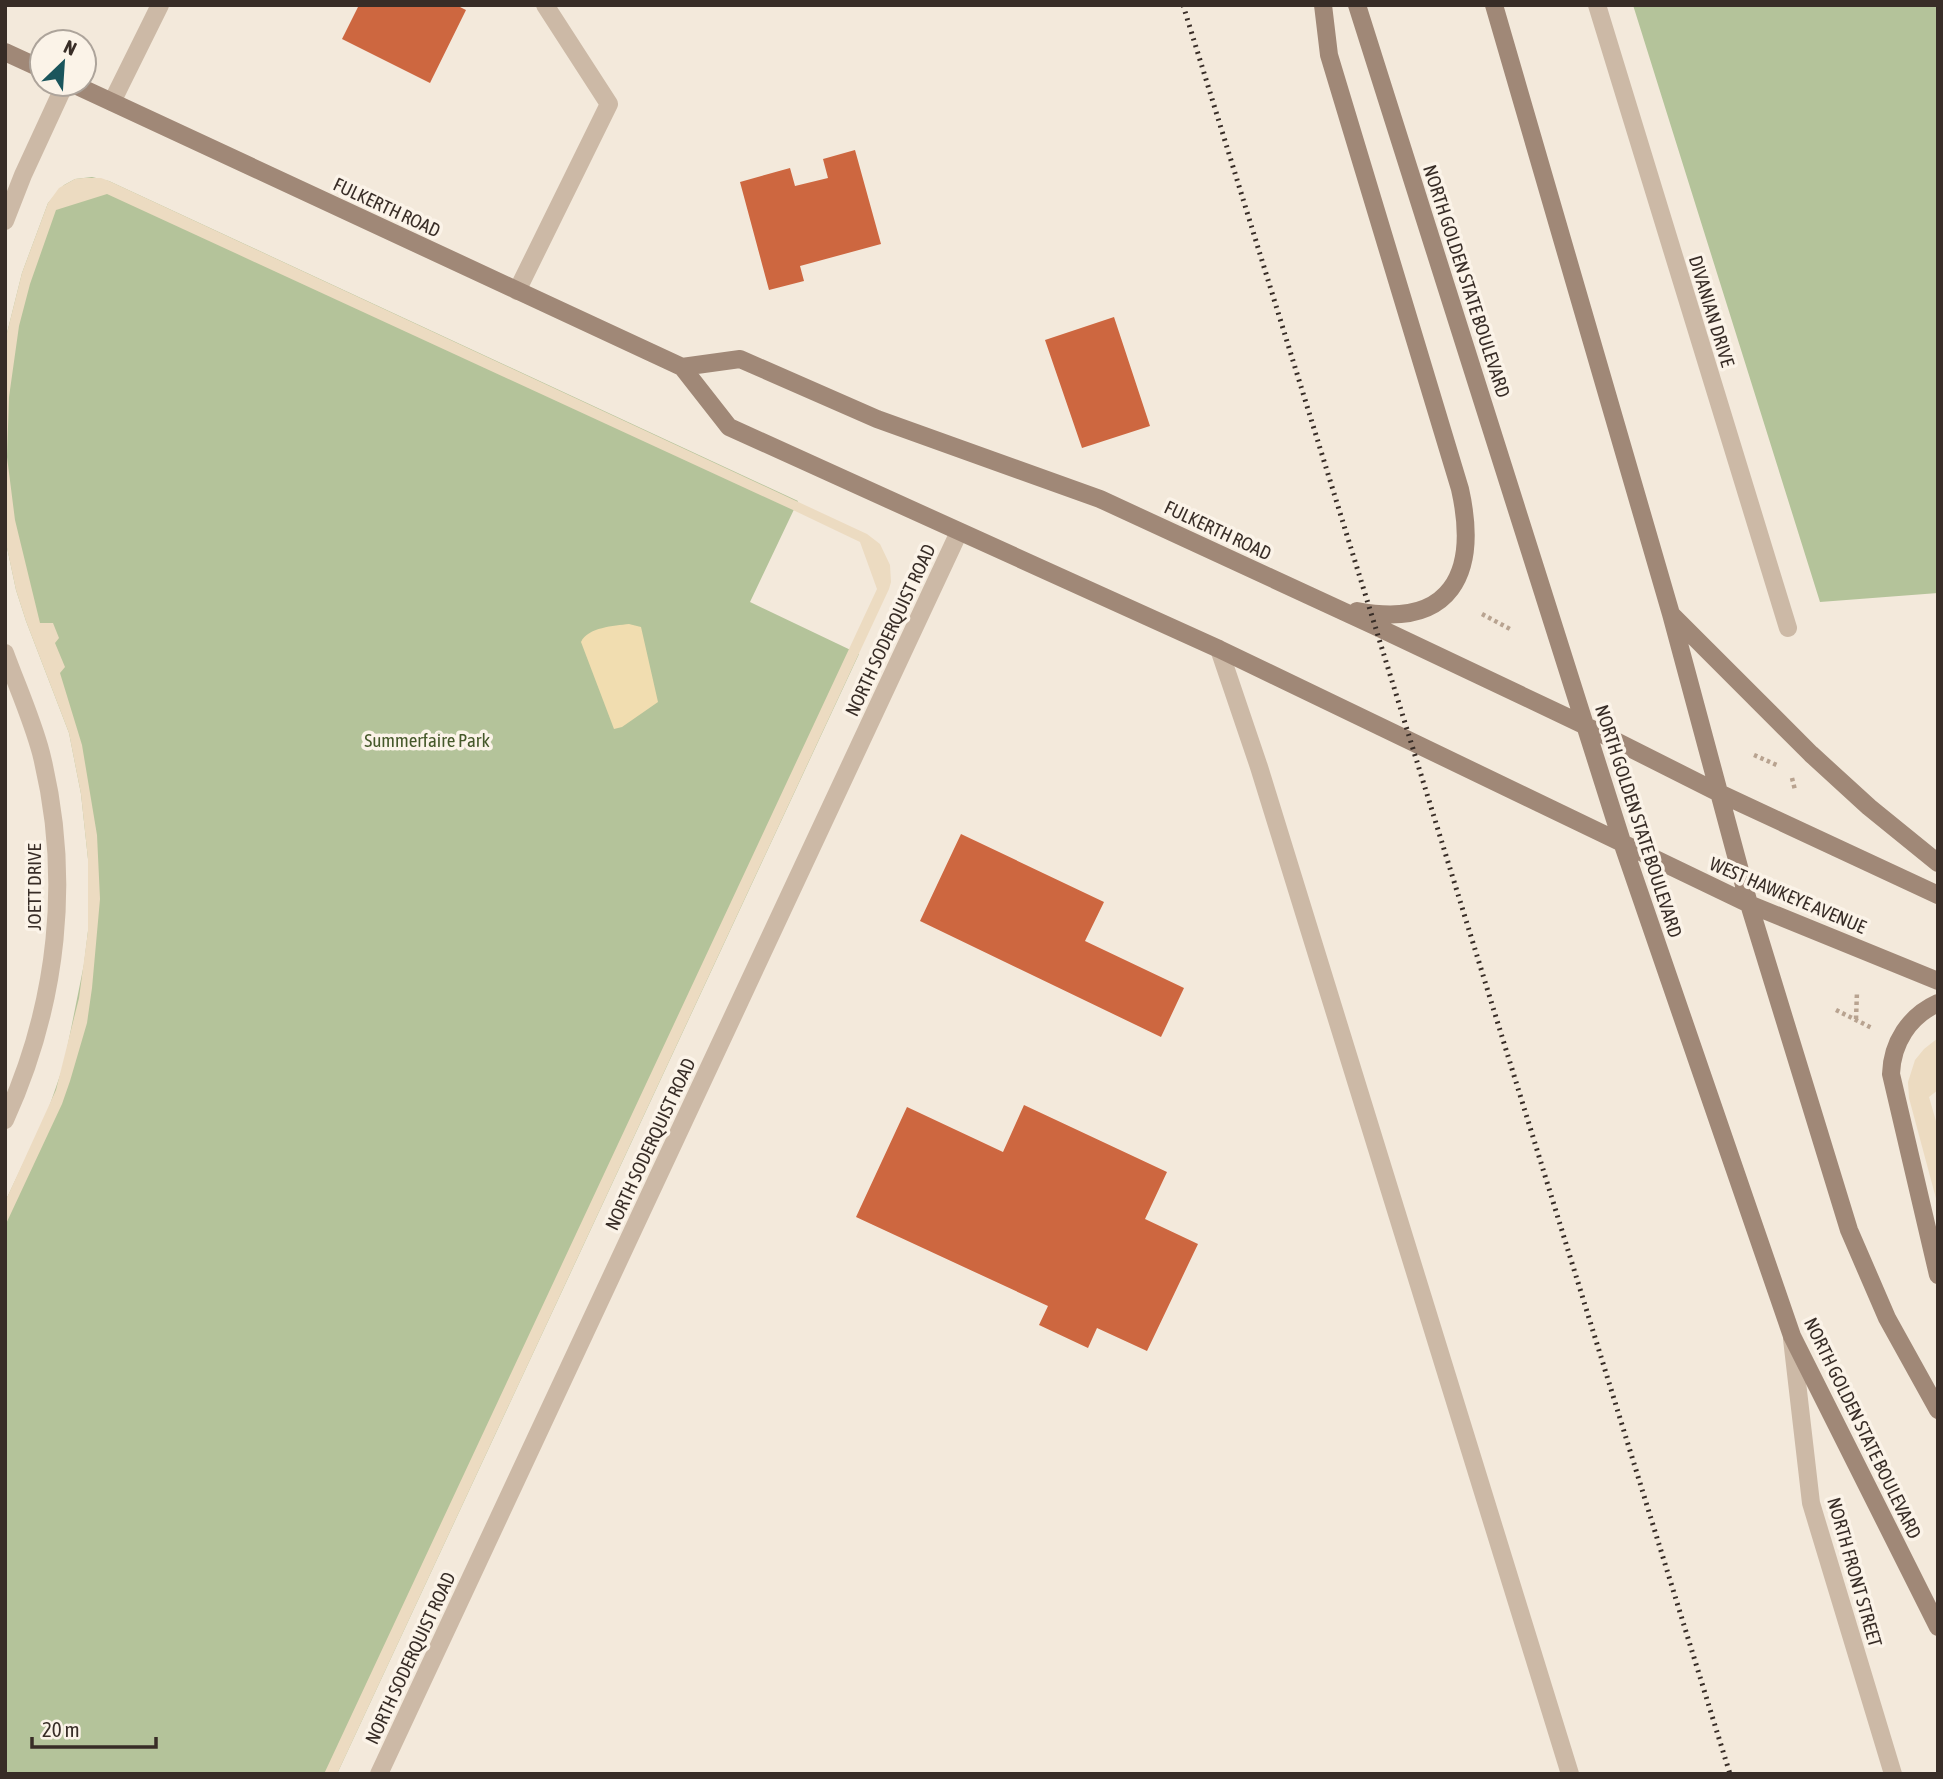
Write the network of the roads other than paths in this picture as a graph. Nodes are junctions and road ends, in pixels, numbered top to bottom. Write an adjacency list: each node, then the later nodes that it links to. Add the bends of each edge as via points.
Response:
1 (160, 5): 11 (street)
2 (545, 5): 13 (street, via 609,104)
3 (1324, 5): 16 (main road, via 1329,55 1466,521 1461,571 1443,600 1416,612 1393,615)
4 (1357, 5): 21 (main road, NORTH GOLDEN STATE BOULEVARD)
5 (1494, 5): 17 (main road)
6 (1597, 5): 18 (street, DIVANIAN DRIVE)
7 (5, 52): 8 (main road)
8 (28, 63)
9 (98, 96): 11 (main road, FULKERTH ROAD)
10 (59, 98): 12 (street)
11 (112, 102): 13 (main road, FULKERTH ROAD)
12 (5, 221)
13 (517, 291): 14 (main road, FULKERTH ROAD)
14 (682, 367): 15 (main road, FULKERTH ROAD, via 729,428); 16 (main road, FULKERTH ROAD, via 740,359 877,419 1100,499)
15 (959, 532): 19 (main road, FULKERTH ROAD); 34 (street, NORTH SODERQUIST ROAD)
16 (1324, 602): 21 (main road, FULKERTH ROAD)
17 (1671, 614): 22 (main road); 24 (main road, via 1811,754)
18 (1788, 628)
19 (1219, 649): 23 (main road, FULKERTH ROAD); 35 (street)
20 (5, 653): 29 (street, JOETT DRIVE, via 47,783 58,887 44,1012)
21 (1586, 726): 22 (main road, FULKERTH ROAD); 23 (main road, NORTH GOLDEN STATE BOULEVARD)
22 (1719, 793): 25 (main road); 26 (main road)
23 (1622, 845): 26 (main road, WEST HAWKEYE AVENUE); 31 (main road, NORTH GOLDEN STATE BOULEVARD)
24 (1938, 863)
25 (1938, 895)
26 (1749, 904): 27 (main road, WEST HAWKEYE AVENUE); 32 (main road, via 1849,1230 1886,1318)
27 (1938, 981)
28 (1938, 1003): 30 (main road, via 1920,1013 1903,1032 1892,1055 1891,1074)
29 (5, 1120)
30 (1938, 1275)
31 (1792, 1336): 33 (main road, NORTH GOLDEN STATE BOULEVARD); 36 (street, NORTH FRONT STREET, via 1811,1503)
32 (1938, 1410)
33 (1938, 1627)
34 (379, 1774)
35 (1570, 1774)
36 (1894, 1774)

